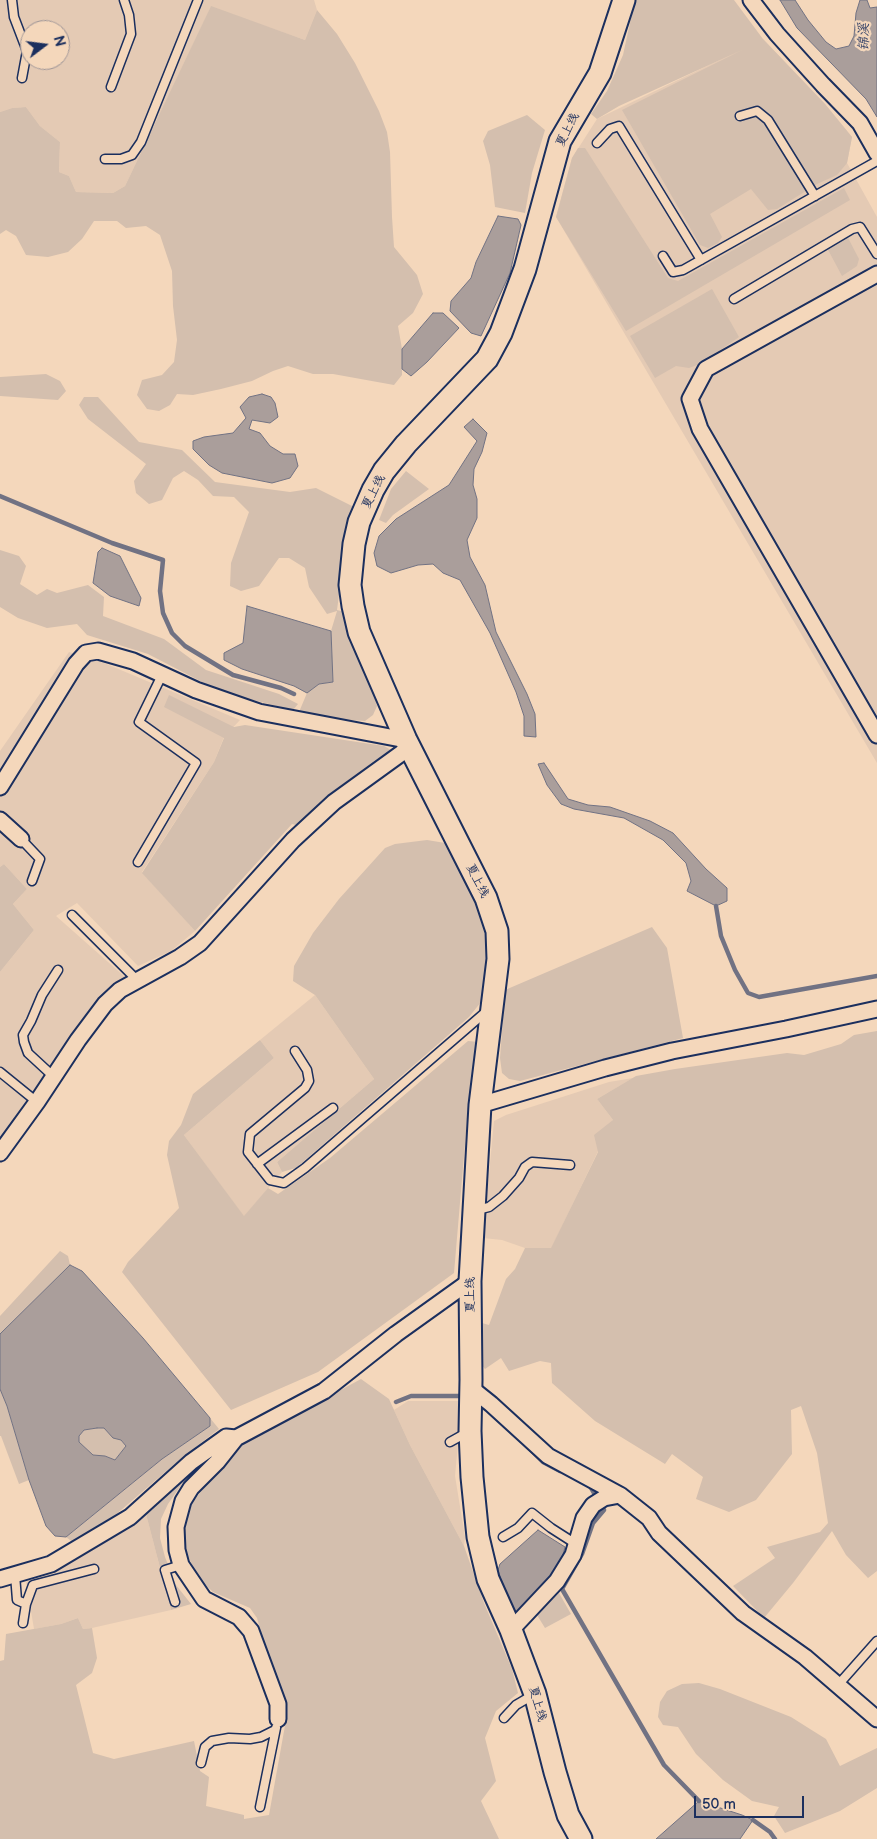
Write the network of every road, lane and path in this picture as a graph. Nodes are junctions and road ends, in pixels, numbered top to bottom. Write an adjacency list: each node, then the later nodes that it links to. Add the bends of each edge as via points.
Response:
1 (12, 0): 6 (lane, via 14,17 27,51)
2 (124, 0): 7 (lane, via 131,34)
3 (198, 0): 11 (lane, via 141,142 132,155)
4 (624, 0): 21 (street, 夏上线, via 600,73 560,141 525,269 501,333 487,359 384,471 359,522 350,585 352,606 358,632)
5 (751, 0): 10 (street, via 777,34 860,123)
6 (22, 78)
7 (111, 87)
8 (740, 116): 13 (lane, via 757,111 768,120)
9 (597, 143): 16 (lane, via 610,129 619,126)
10 (877, 153)
11 (105, 159)
12 (877, 161): 13 (lane)
13 (815, 196): 16 (lane)
14 (877, 254): 18 (lane, via 860,227 852,228)
15 (663, 256): 16 (lane, via 673,272)
16 (701, 260)
17 (877, 274): 20 (street, via 706,369 690,399 700,430)
18 (734, 299)
19 (162, 675): 21 (street, via 259,712); 22 (street, via 112,654 86,653); 25 (lane, via 139,722 196,763)
20 (877, 735)
21 (408, 743): 29 (street, via 327,808 293,840 200,943); 30 (street, 夏上线, via 486,898 498,931)
22 (0, 787)
23 (0, 820): 24 (street)
24 (21, 839): 26 (lane, via 40,859)
25 (138, 862)
26 (32, 881)
27 (72, 915): 29 (lane)
28 (58, 970): 34 (lane, via 23,1035 28,1053)
29 (137, 980): 34 (street, via 105,1004)
30 (493, 1006): 36 (street, 夏上线); 39 (lane, via 284,1183 270,1180)
31 (877, 1009): 36 (street, via 672,1051)
32 (295, 1051): 39 (lane, via 307,1070 309,1080 305,1088 250,1134 248,1152)
33 (0, 1072): 35 (lane)
34 (54, 1077): 35 (street)
35 (37, 1102): 38 (street)
36 (480, 1106): 41 (street, 夏上线)
37 (333, 1108): 39 (lane)
38 (0, 1153)
39 (257, 1164)
40 (570, 1165): 41 (lane, via 532,1162 502,1196 489,1206)
41 (474, 1210): 42 (street, 夏上线)
42 (470, 1282): 43 (street, 夏上线); 45 (street, via 396,1334 324,1391)
43 (471, 1388): 44 (street, 夏上线); 47 (street, via 548,1456)
44 (470, 1431): 46 (lane); 56 (street, 夏上线, via 478,1538 488,1579)
45 (236, 1438): 50 (street, via 183,1501 176,1527); 52 (street, via 226,1438 191,1462 130,1518 89,1544 51,1564)
46 (450, 1442)
47 (620, 1495): 49 (street, via 604,1498 593,1505 584,1518); 58 (street, via 649,1518 659,1532 743,1614 805,1657)
48 (503, 1537): 49 (lane, via 518,1528 532,1513)
49 (576, 1544): 56 (street, via 557,1581)
50 (181, 1566): 53 (lane, via 165,1570); 62 (street, via 204,1599 239,1617 251,1631 278,1704)
51 (94, 1569): 54 (lane, via 33,1585)
52 (7, 1577): 54 (lane, via 17,1600)
53 (175, 1602)
54 (26, 1604): 55 (lane)
55 (23, 1624)
56 (511, 1630): 59 (street, 夏上线)
57 (877, 1640): 58 (lane)
58 (838, 1685): 61 (street)
59 (535, 1694): 60 (lane, via 516,1705); 65 (street, 夏上线, via 566,1807)
60 (504, 1718)
61 (877, 1719)
62 (276, 1724): 63 (lane, via 261,1737 212,1741 205,1747); 64 (lane)
63 (201, 1763)
64 (260, 1808)
65 (581, 1839)

